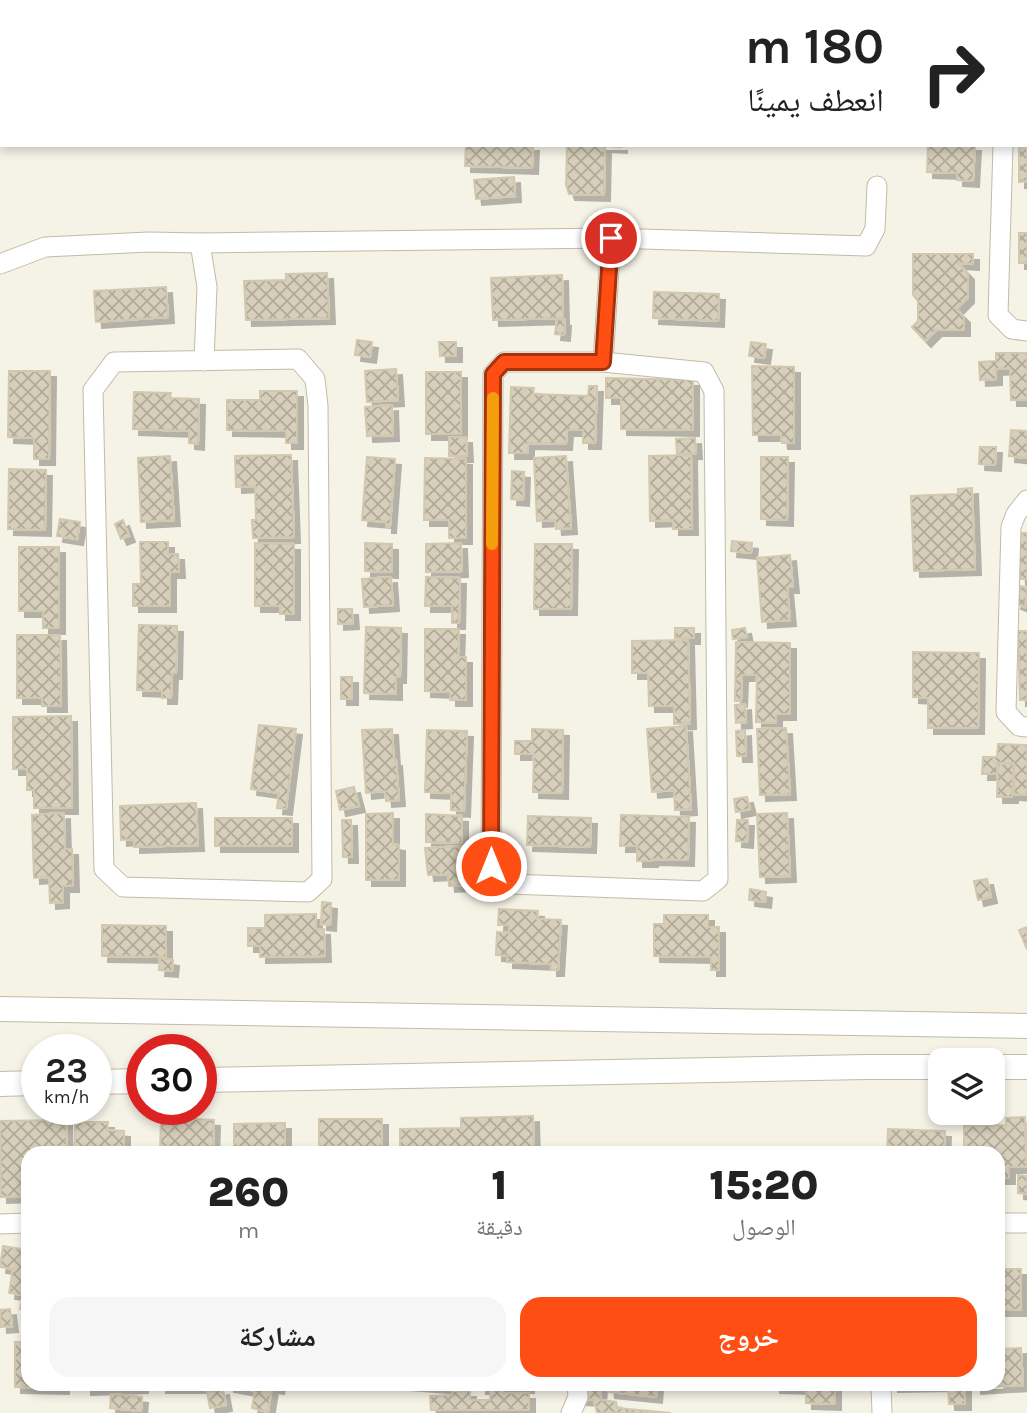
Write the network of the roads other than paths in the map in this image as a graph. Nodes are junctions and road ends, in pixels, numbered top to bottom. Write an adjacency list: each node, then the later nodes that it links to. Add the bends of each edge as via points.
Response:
1 (1003, 147): 6 (street, via 998,315 1012,329)
2 (877, 186): 3 (street, via 875,229 866,246)
3 (611, 238): 4 (street); 8 (street)
4 (200, 243): 5 (street, via 45,247); 7 (street, via 206,287)
5 (0, 264)
6 (1027, 331)
7 (204, 361): 7 (street, via 298,359 315,379 322,879 308,892 123,887 104,869 93,390 114,362)
8 (603, 362): 8 (street, via 704,372 714,391 718,879 703,891 509,884 491,866 493,374 504,362)
9 (1027, 500): 10 (street, via 1011,527 1006,712 1019,726)
10 (1027, 727)
11 (0, 1009): 12 (street)
12 (1027, 1026)
13 (928, 1067): 16 (street)
14 (1005, 1067): 15 (street)
15 (1027, 1068)
16 (217, 1080)
17 (0, 1083): 18 (street)
18 (21, 1083)
19 (21, 1223): 22 (street)
20 (1005, 1223): 21 (street)
21 (1027, 1223)
22 (0, 1224)
23 (578, 1391): 25 (street)
24 (881, 1391): 26 (street)
25 (571, 1413)
26 (882, 1413)

